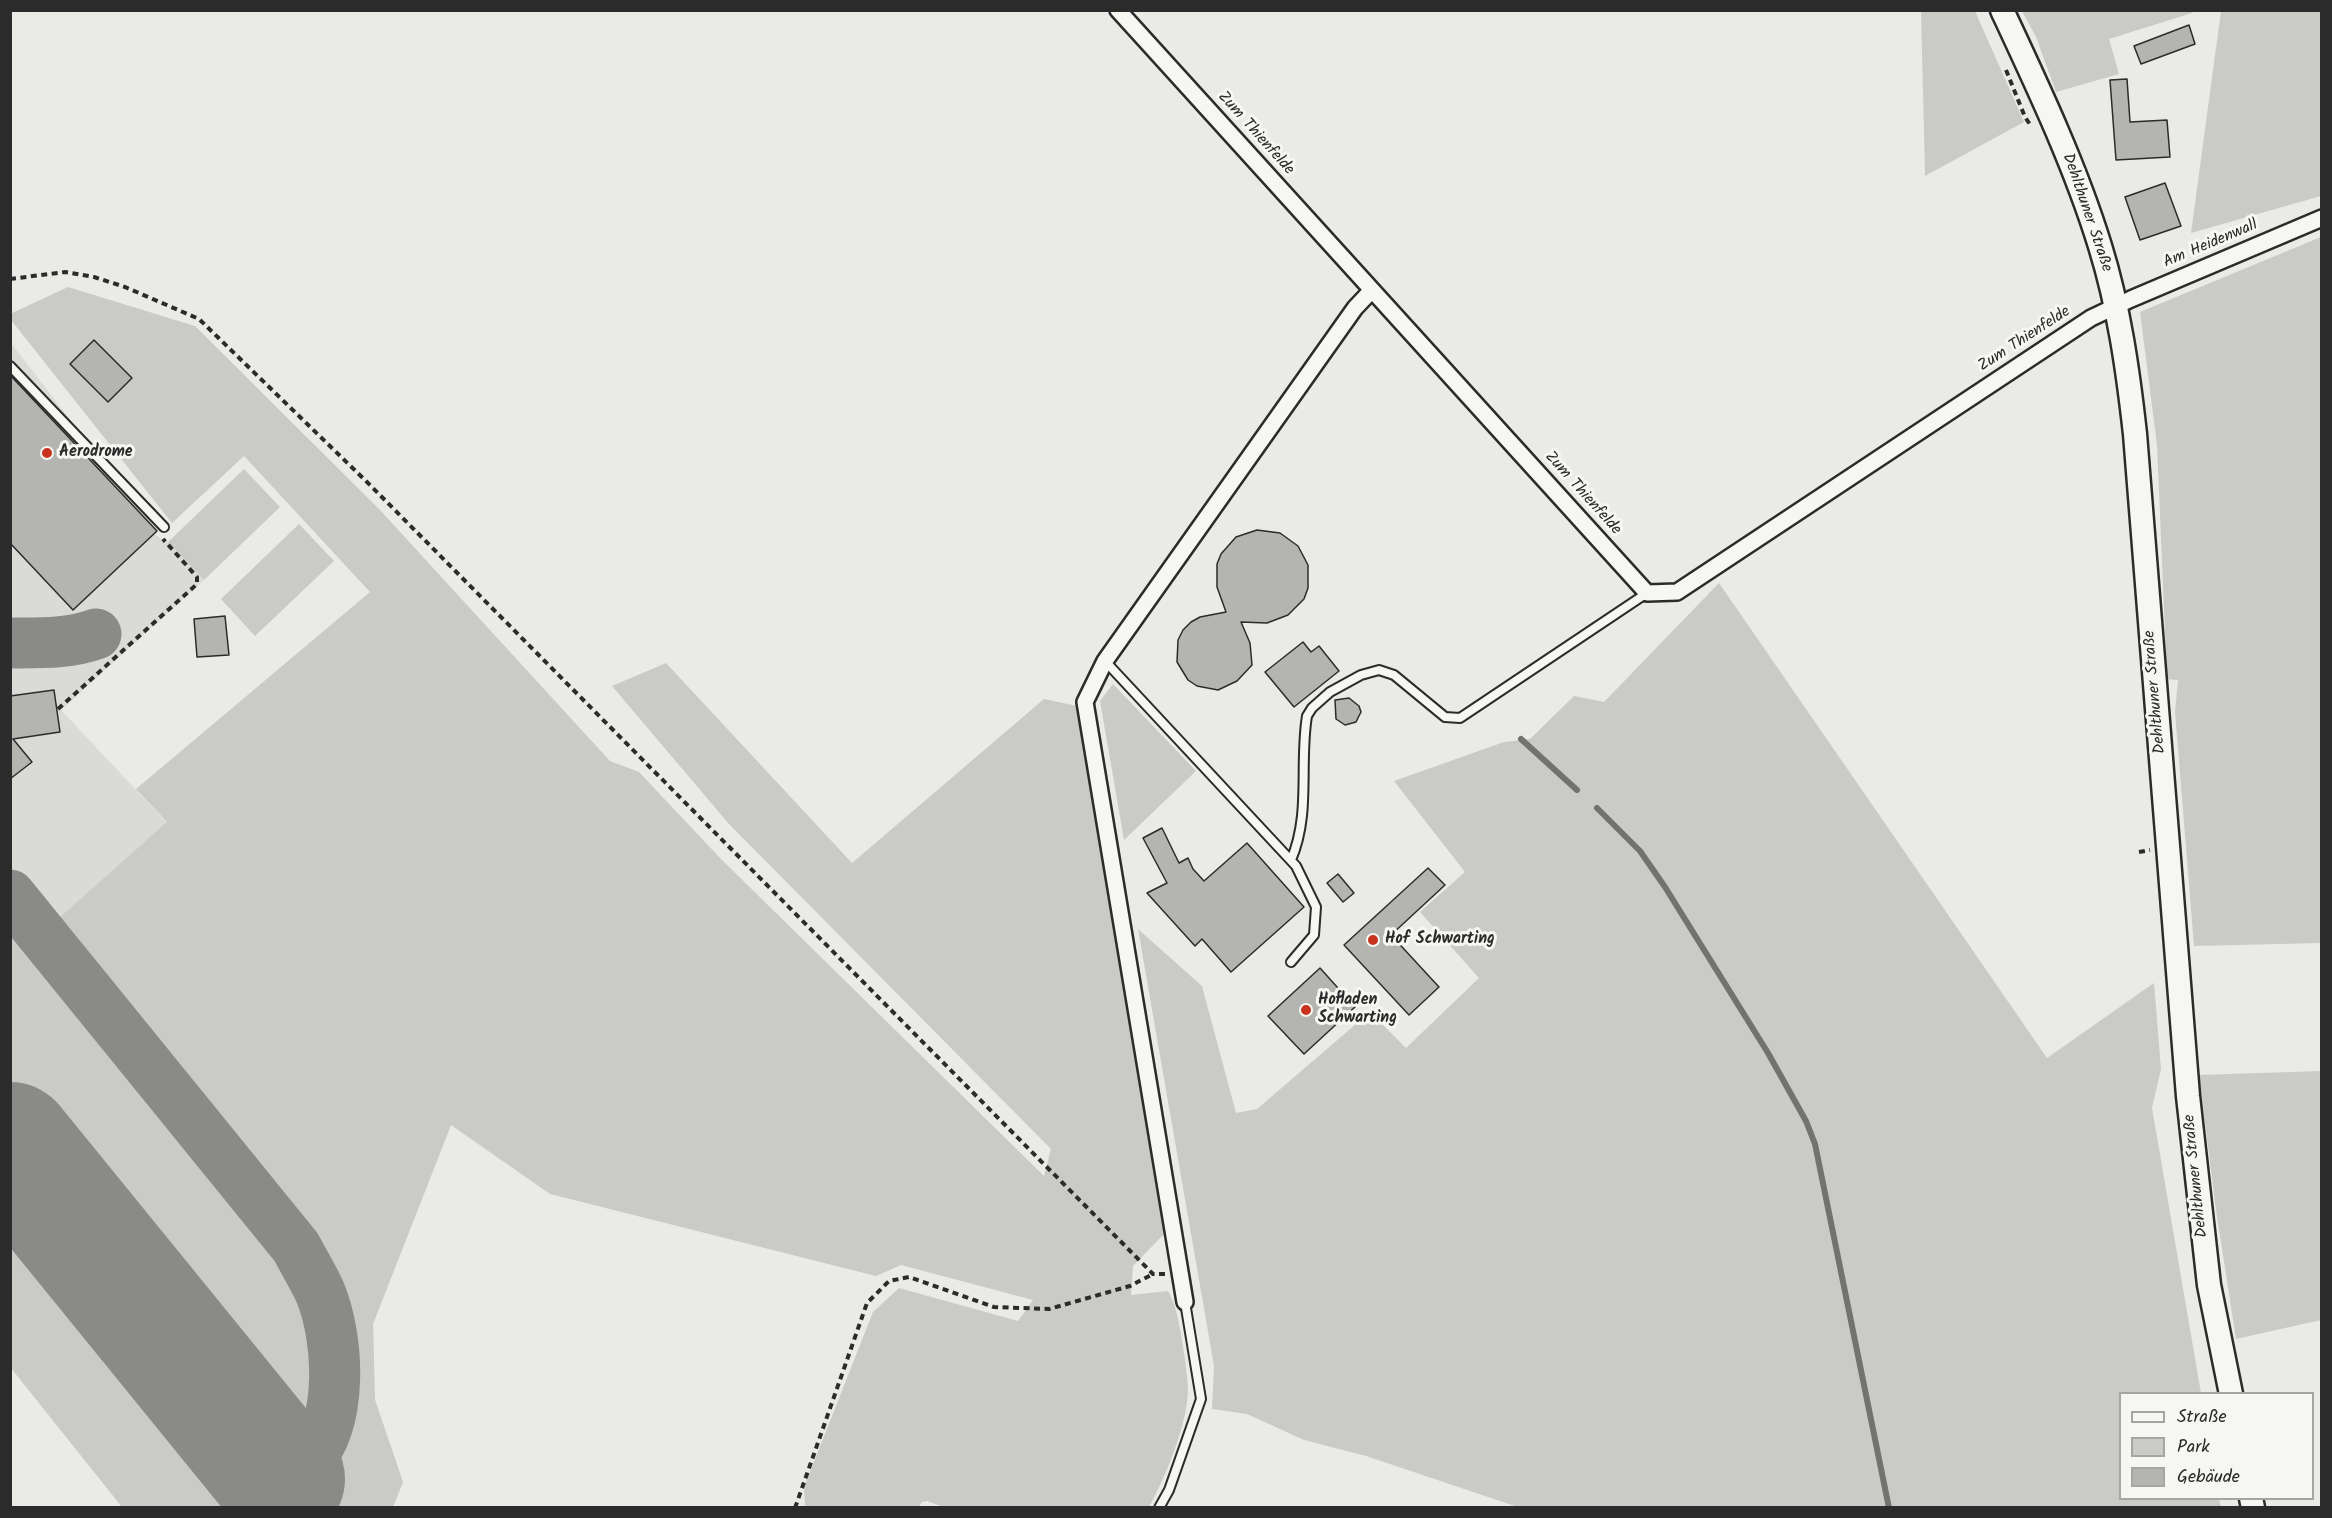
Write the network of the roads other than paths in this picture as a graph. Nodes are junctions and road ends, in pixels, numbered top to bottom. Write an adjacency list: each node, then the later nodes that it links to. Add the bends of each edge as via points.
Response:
1 (1118, 10): 4 (street, Zum Thienfelde)
2 (2002, 10): 5 (street, Dehlthuner Straße, via 2075,173)
3 (2322, 218): 5 (street, Am Heidenwall)
4 (1372, 290): 8 (street, Zum Thienfelde); 9 (street, via 1355,308)
5 (2115, 307): 8 (street, Zum Thienfelde, via 2091,318 1677,592); 13 (street, Dehlthuner Straße, via 2135,434 2188,1096 2209,1285)
6 (10, 366): 7 (lane)
7 (164, 527)
8 (1647, 593): 10 (lane, via 1460,718 1445,717 1394,675 1379,670 1361,675 1325,695 1307,716 1302,821)
9 (1105, 661): 10 (lane); 12 (street, via 1085,702)
10 (1291, 860): 11 (lane, via 1316,907 1314,935)
11 (1291, 962)
12 (1185, 1302): 14 (lane, via 1201,1399)
13 (2230, 1392)
14 (1159, 1508)

